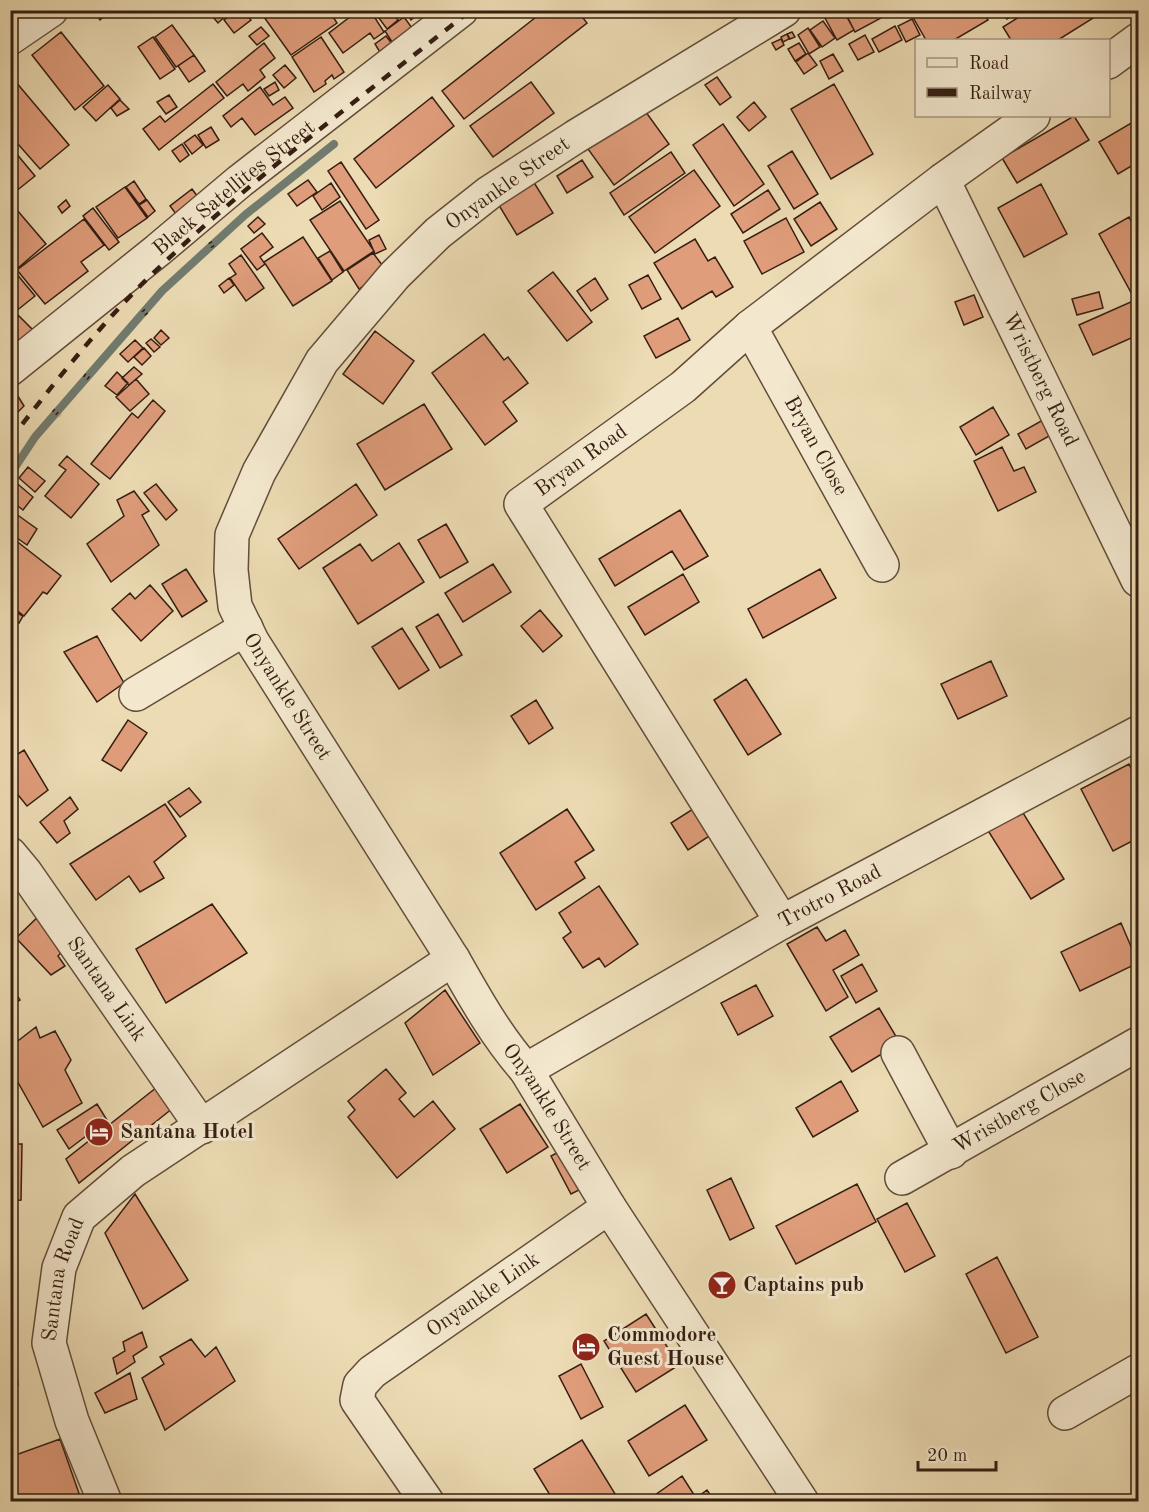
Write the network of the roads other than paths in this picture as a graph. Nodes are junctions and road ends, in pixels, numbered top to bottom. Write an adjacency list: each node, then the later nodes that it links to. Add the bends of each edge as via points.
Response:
1 (51, 10): 4 (street)
2 (461, 10): 10 (street, Black Satellites Street, via 240,181)
3 (784, 10): 13 (street, Onyankle Street, via 490,192 438,233 395,275 322,362 259,472 232,535 235,606)
4 (10, 38)
5 (1138, 40): 6 (street)
6 (1110, 61)
7 (1032, 117): 8 (street, Bryan Road)
8 (944, 180): 9 (street, Bryan Road); 12 (street, Wristberg Road)
9 (750, 327): 11 (street, Bryan Close); 17 (street, Bryan Road, via 683,387 520,504)
10 (10, 369)
11 (882, 565)
12 (1138, 580)
13 (246, 628): 14 (street); 18 (street, Onyankle Street)
14 (136, 694)
15 (1138, 733): 17 (street, Trotro Road)
16 (10, 854): 22 (street, Santana Link)
17 (782, 922): 21 (street, Trotro Road)
18 (453, 959): 21 (street, Onyankle Street, via 483,1012); 22 (street, Santana Road)
19 (1138, 1044): 23 (street, Wristberg Close)
20 (898, 1053): 23 (street)
21 (526, 1070): 25 (street, Onyankle Street)
22 (202, 1127): 28 (street, Santana Road, via 133,1171 79,1216 59,1268 49,1343 72,1421)
23 (951, 1152): 24 (street, Wristberg Close)
24 (902, 1178)
25 (609, 1207): 29 (street, Onyankle Link, via 372,1372 360,1385 357,1400); 30 (street, Onyankle Street)
26 (1138, 1371): 27 (street)
27 (1065, 1413)
28 (105, 1502)
29 (427, 1502)
30 (802, 1502)

